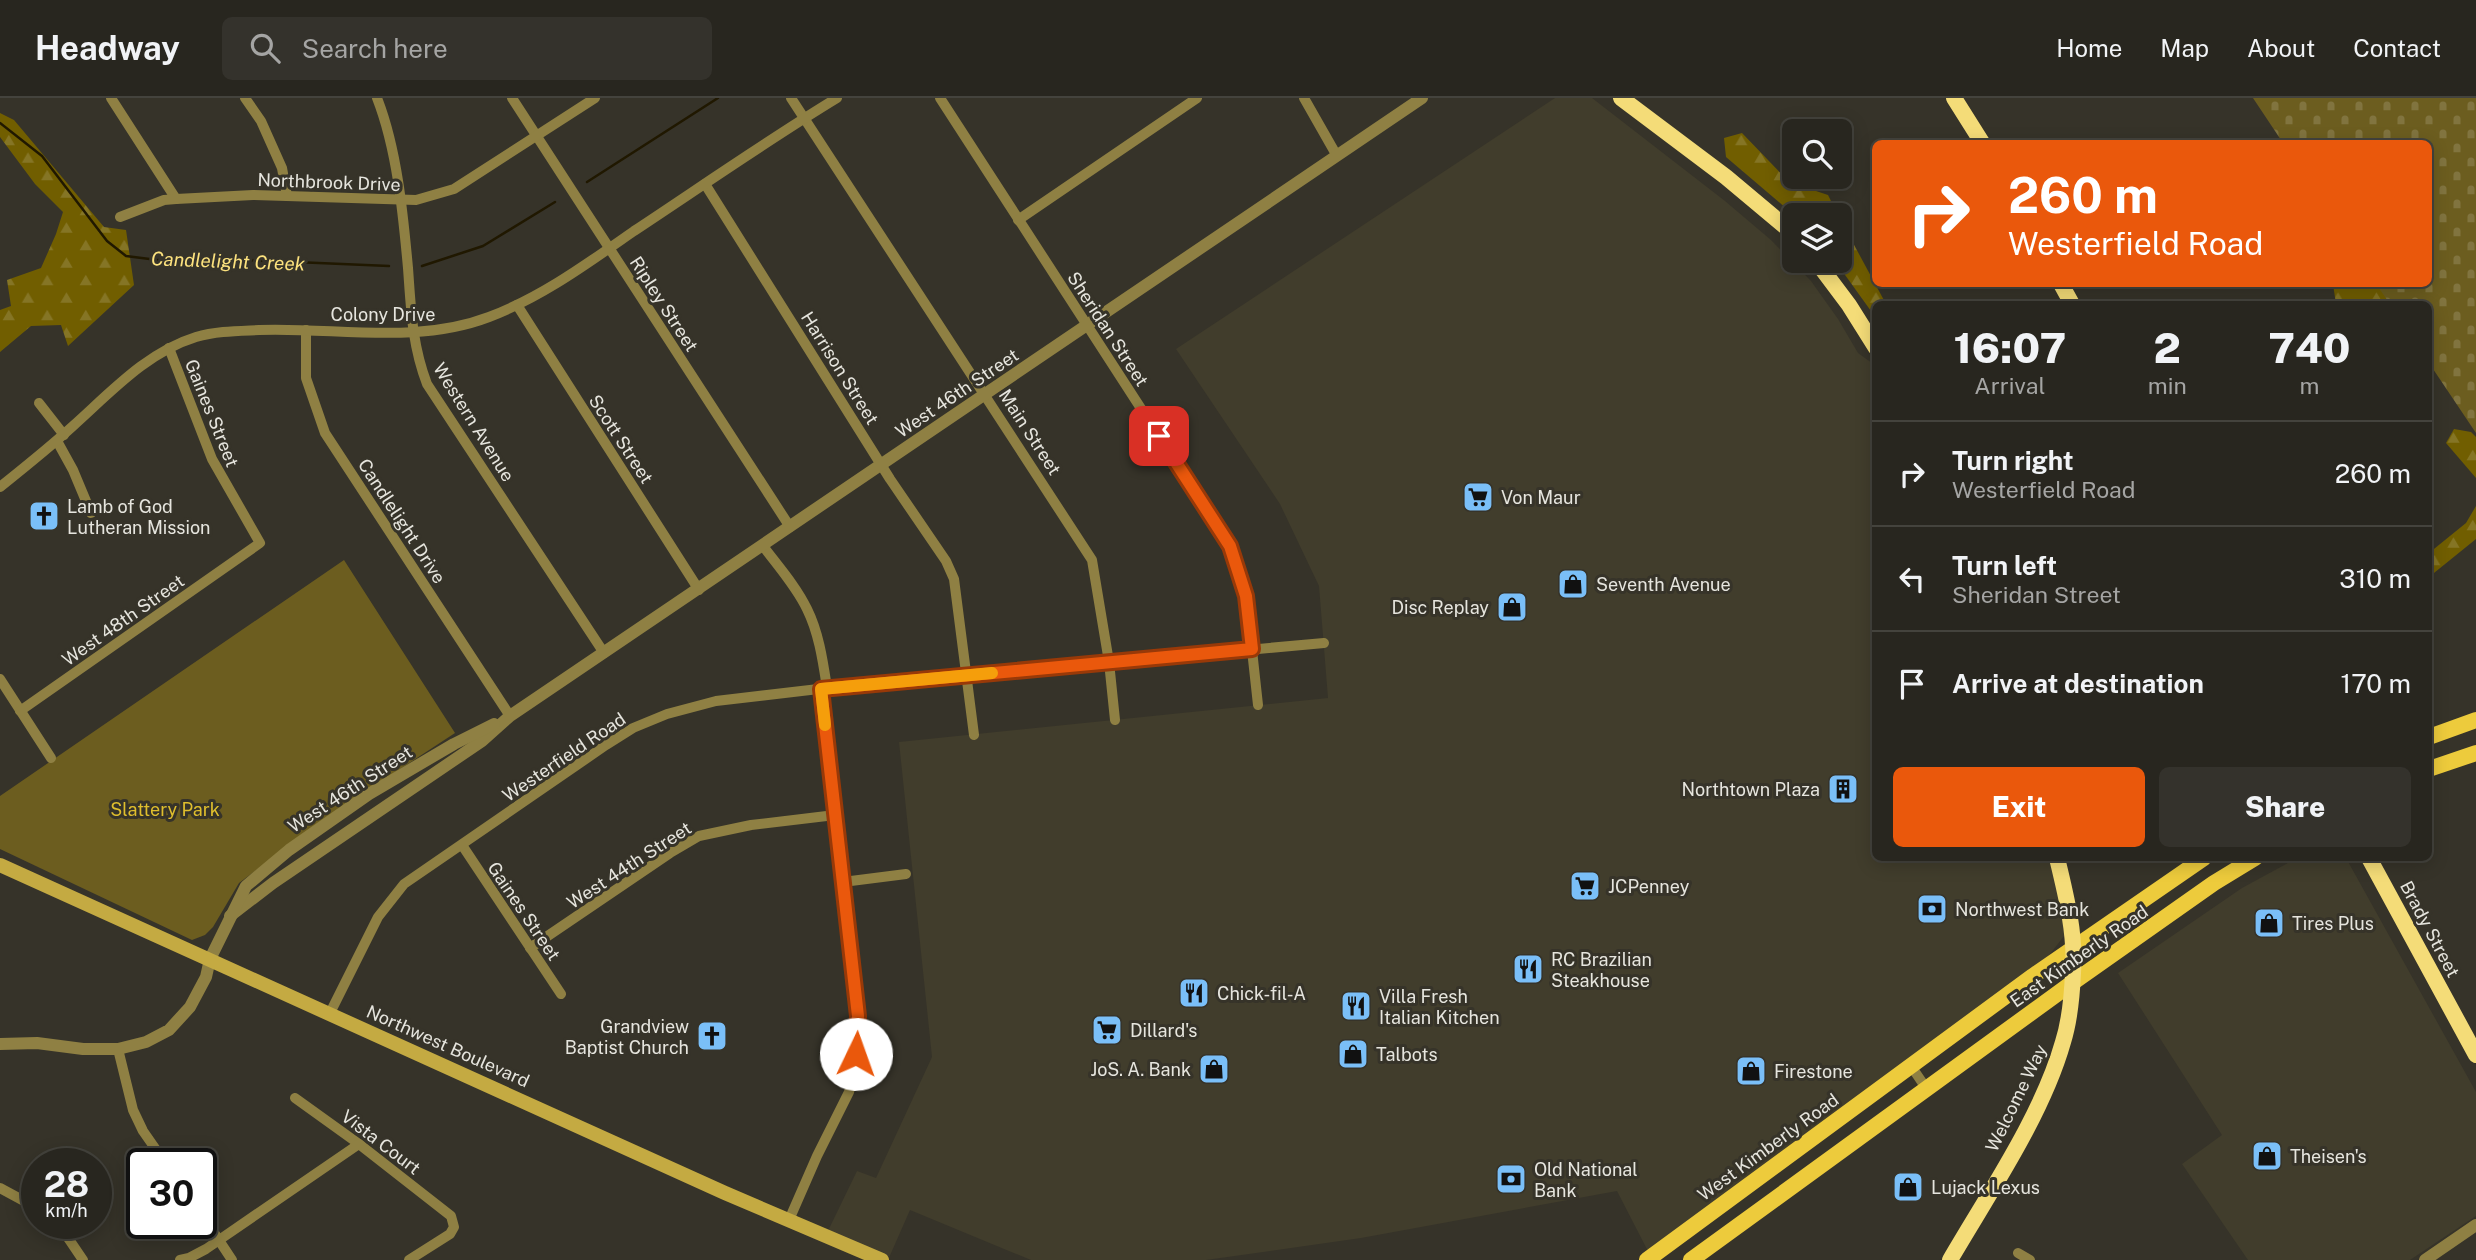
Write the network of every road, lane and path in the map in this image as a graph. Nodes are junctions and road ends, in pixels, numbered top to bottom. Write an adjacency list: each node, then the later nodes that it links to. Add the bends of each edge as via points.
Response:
1 (111, 98): 20 (street)
2 (245, 98): 19 (street, via 282,168)
3 (377, 98): 21 (street, Western Avenue, via 386,122)
4 (512, 98): 15 (street, Ripley Street)
5 (594, 98): 15 (street, Northbrook Drive)
6 (790, 98): 14 (street, Main Street)
7 (837, 98): 14 (street, Colony Drive)
8 (940, 98): 23 (street, Sheridan Street)
9 (1198, 98): 23 (street)
10 (1304, 98): 17 (street)
11 (1422, 98): 17 (street, West 46th Street)
12 (1621, 98): 24 (highway)
13 (1954, 98): 16 (highway)
14 (804, 118): 18 (street, Colony Drive); 33 (street, Main Street)
15 (536, 136): 21 (street, Northbrook Drive, via 454,189); 25 (street, Ripley Street)
16 (1980, 140)
17 (1337, 156): 28 (street, West 46th Street)
18 (705, 184): 25 (street, Colony Drive); 36 (street, Harrison Street)
19 (287, 197): 20 (street, Northbrook Drive); 21 (street, Northbrook Drive)
20 (176, 199): 22 (street, Northbrook Drive)
21 (399, 200): 30 (street, Western Avenue)
22 (120, 217)
23 (1018, 219): 28 (street, Sheridan Street)
24 (1782, 224)
25 (609, 248): 27 (street, Colony Drive); 39 (street, Ripley Street)
26 (1825, 273): 31 (highway)
27 (517, 305): 30 (street, Colony Drive, via 458,328); 42 (street, Scott Street)
28 (1087, 326): 33 (street, West 46th Street); 44 (street, Sheridan Street, via 1230,546 1246,596)
29 (306, 330): 30 (street, Colony Drive); 32 (street, Colony Drive, via 224,331); 52 (street, Candlelight Drive, via 306,378 325,433)
30 (413, 332): 45 (street, Western Avenue, via 427,384)
31 (1872, 342)
32 (169, 348): 35 (street, Colony Drive); 41 (street, Gaines Street, via 212,459 260,543)
33 (985, 394): 36 (street, West 46th Street); 46 (street, Main Street, via 1091,560)
34 (39, 403): 35 (street)
35 (60, 438): 37 (street, Colony Drive); 38 (street)
36 (883, 464): 39 (street, West 46th Street); 47 (street, Harrison Street, via 954,579)
37 (0, 487)
38 (91, 513)
39 (790, 527): 40 (street, West 46th Street)
40 (763, 545): 42 (street, West 46th Street); 49 (street, via 808,610 821,649)
41 (243, 556): 51 (street, West 48th Street)
42 (699, 590): 45 (street, West 46th Street)
43 (1324, 643): 44 (street, Westerfield Road)
44 (1252, 649): 46 (street, Westerfield Road); 50 (street, Sheridan Street)
45 (604, 653): 52 (street, West 46th Street)
46 (1110, 662): 47 (street, Westerfield Road); 53 (street, Main Street)
47 (967, 675): 49 (street, Westerfield Road); 55 (street, Harrison Street)
48 (0, 680): 51 (street)
49 (824, 689): 60 (street); 61 (street, Westerfield Road, via 716,701 633,728)
50 (1258, 705)
51 (20, 711): 58 (street)
52 (510, 716): 69 (street, West 46th Street, via 482,741); 69 (street, West 46th Street, via 369,794 300,842 246,886)
53 (1115, 720)
54 (2476, 720): 56 (main road)
55 (974, 735)
56 (2432, 736)
57 (2476, 753): 59 (main road)
58 (51, 758)
59 (2432, 768)
60 (835, 815): 68 (street); 70 (street, West 44th Street, via 699,836)
61 (462, 845): 70 (street, Gaines Street); 75 (street, Westerfield Road, via 404,884 378,916)
62 (2058, 861): 71 (highway, Welcome Way)
63 (2200, 861): 71 (main road, East Kimberly Road)
64 (2250, 861): 73 (main road, East Kimberly Road)
65 (2371, 861): 78 (highway, Brady Street)
66 (0, 864): 72 (main road, Northwest Boulevard)
67 (906, 874): 68 (street)
68 (843, 882): 86 (street, via 858,1016 854,1074)
69 (230, 916): 72 (street, West 46th Street)
70 (530, 948): 74 (street, Gaines Street)
71 (2073, 949): 73 (highway, Welcome Way); 79 (main road, East Kimberly Road)
72 (210, 959): 75 (main road, Northwest Boulevard); 77 (street, West 46th Street, via 190,1007 169,1030)
73 (2072, 983): 80 (main road, East Kimberly Road); 99 (highway, Welcome Way, via 2056,1064)
74 (561, 994)
75 (330, 1013): 86 (main road, Northwest Boulevard)
76 (0, 1044): 77 (street, West 46th Street)
77 (118, 1049): 83 (street, via 133,1110)
78 (2476, 1055)
79 (1911, 1066): 80 (street); 92 (main road, West Kimberly Road)
80 (1926, 1088): 98 (main road)
81 (295, 1098): 82 (street, Vista Court)
82 (359, 1144): 90 (street); 96 (street, Vista Court, via 454,1222 450,1234)
83 (155, 1148)
84 (0, 1188): 85 (street)
85 (21, 1199)
86 (789, 1220): 97 (main road, Northwest Boulevard)
87 (2476, 1225): 101 (street)
88 (217, 1238): 90 (street)
89 (68, 1239): 93 (street)
90 (219, 1241): 94 (street); 95 (street)
91 (2018, 1253): 100 (street)
92 (1650, 1259)
93 (82, 1260)
94 (180, 1260)
95 (232, 1260)
96 (409, 1260)
97 (882, 1260)
98 (1690, 1260)
99 (1950, 1260)
100 (2030, 1260)
101 (2425, 1260)

